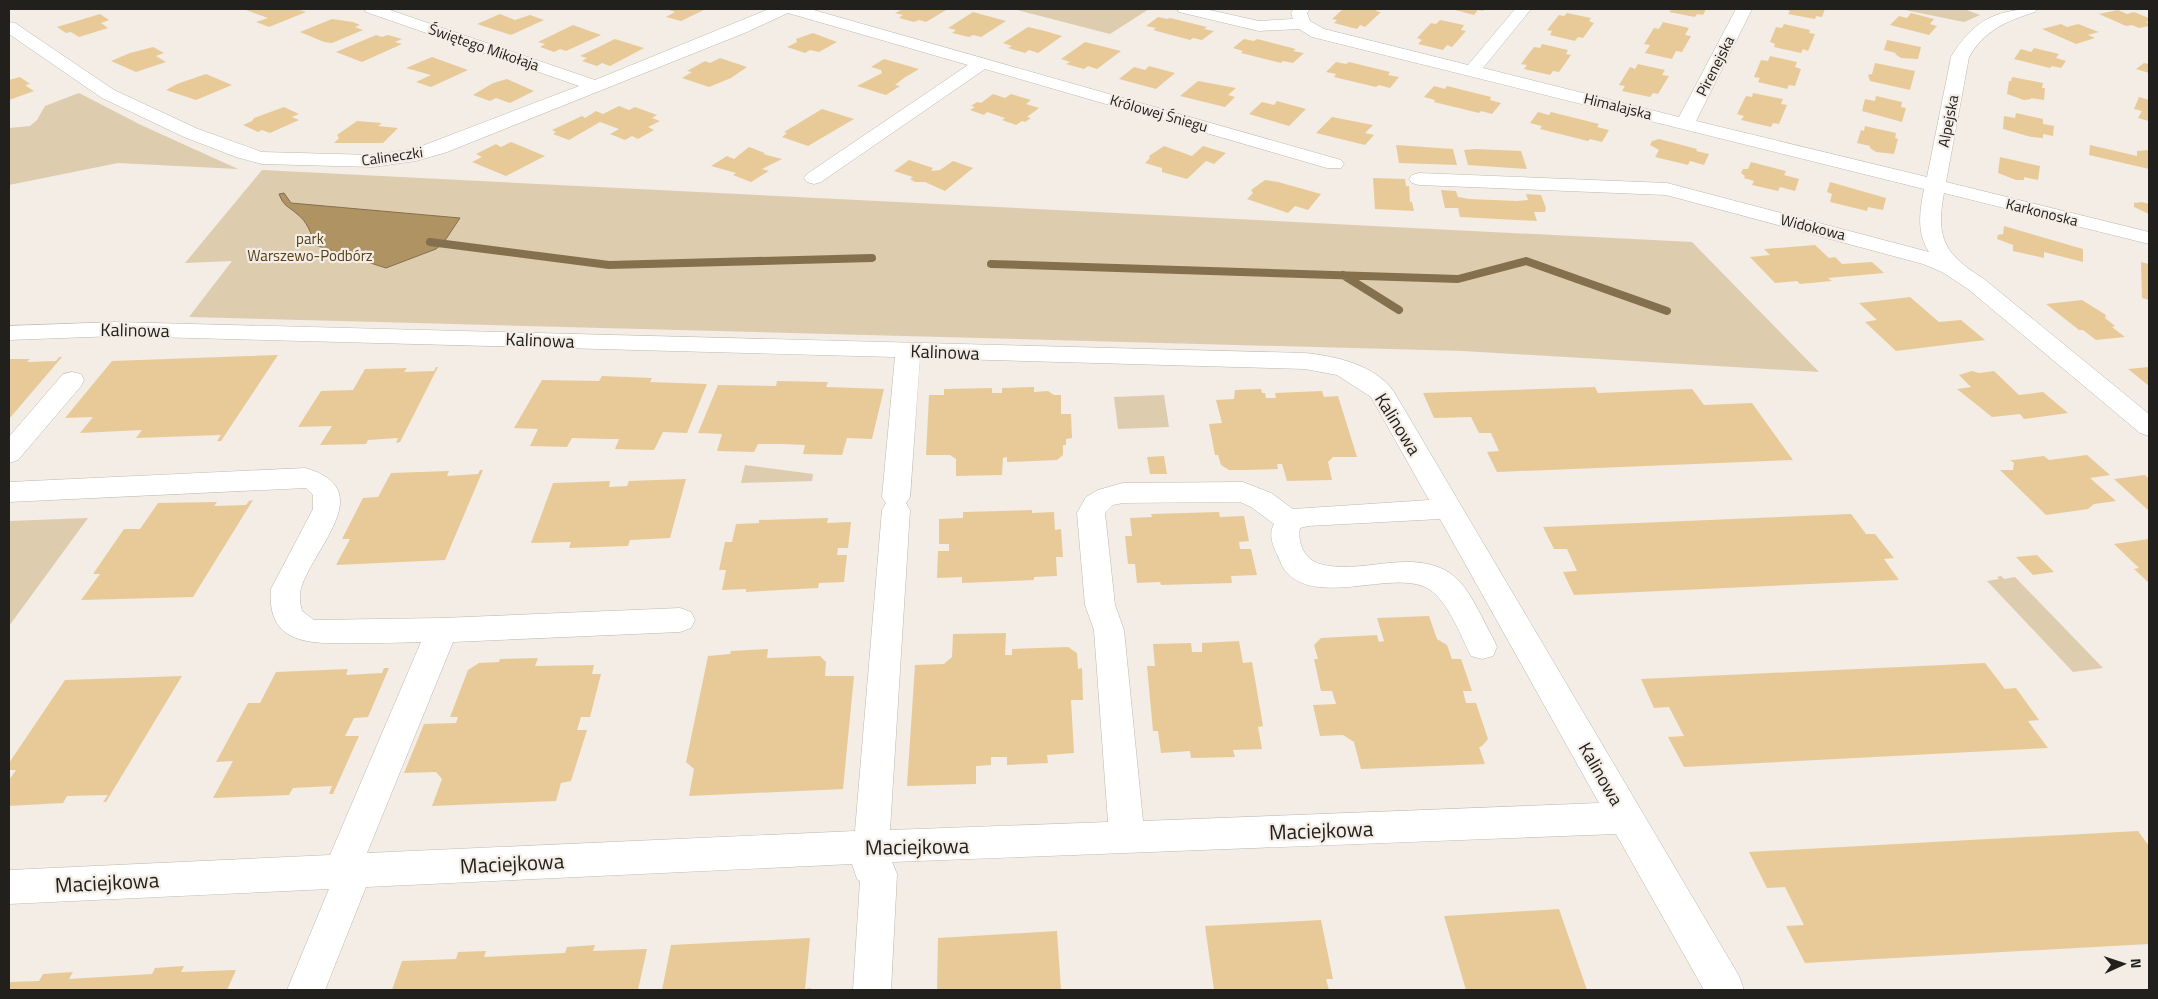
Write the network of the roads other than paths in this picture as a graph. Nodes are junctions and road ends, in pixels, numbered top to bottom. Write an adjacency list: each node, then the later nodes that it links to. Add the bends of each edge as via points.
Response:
1 (372, 9): 12 (street, Świętego Mikołaja)
2 (782, 9): 12 (street, Calineczki)
3 (793, 9): 10 (street, Królowej Śniegu)
4 (1185, 9): 8 (street, Himalajska, via 1259,26)
5 (1523, 9): 11 (street)
6 (1744, 9): 13 (street, Pirenejska)
7 (2029, 9): 17 (street, Alpejska, via 1993,22 1973,36 1960,57)
8 (1302, 16): 11 (street, Himalajska, via 1318,33)
9 (11, 17): 12 (street, Calineczki, via 108,94 222,146 262,158 364,162 416,155 462,140)
10 (984, 62): 14 (street, Królowej Śniegu); 15 (street)
11 (1472, 71): 13 (street, Himalajska)
12 (595, 86)
13 (1686, 122): 17 (street, Himalajska)
14 (1334, 164)
15 (814, 178)
16 (1419, 179): 19 (street, Widokowa, via 1667,189 1908,251)
17 (1935, 186): 18 (street, Karkonoska); 19 (street, Alpejska, via 1929,217 1934,243)
18 (2149, 238)
19 (1950, 267): 23 (street, Widokowa, via 1999,301)
20 (9, 333): 21 (street, Kalinowa, via 116,329)
21 (908, 350): 26 (street, Kalinowa, via 1304,361 1343,368 1382,392); 33 (street)
22 (72, 380): 24 (street)
23 (2149, 427)
24 (9, 454)
25 (9, 492): 29 (street, via 305,477 316,481 327,492 327,509 286,589 288,617 313,632)
26 (1449, 509): 27 (street, via 1301,516); 31 (street, Kalinowa)
27 (1290, 521): 30 (street, via 1284,531 1287,546 1292,560 1302,570 1324,576 1412,572 1434,576 1447,584); 32 (street, via 1253,496 1234,491 1123,493 1104,498 1093,508 1100,605 1108,630)
28 (680, 620): 29 (street)
29 (442, 630): 34 (street)
30 (1482, 647)
31 (1627, 818): 32 (street, Maciejkowa); 38 (street)
32 (1127, 838): 33 (street, Maciejkowa)
33 (872, 847): 34 (street, Maciejkowa); 37 (street, via 870,867 879,874)
34 (348, 872): 35 (street, Maciejkowa); 36 (street)
35 (9, 887)
36 (306, 990)
37 (872, 990)
38 (1725, 990)

